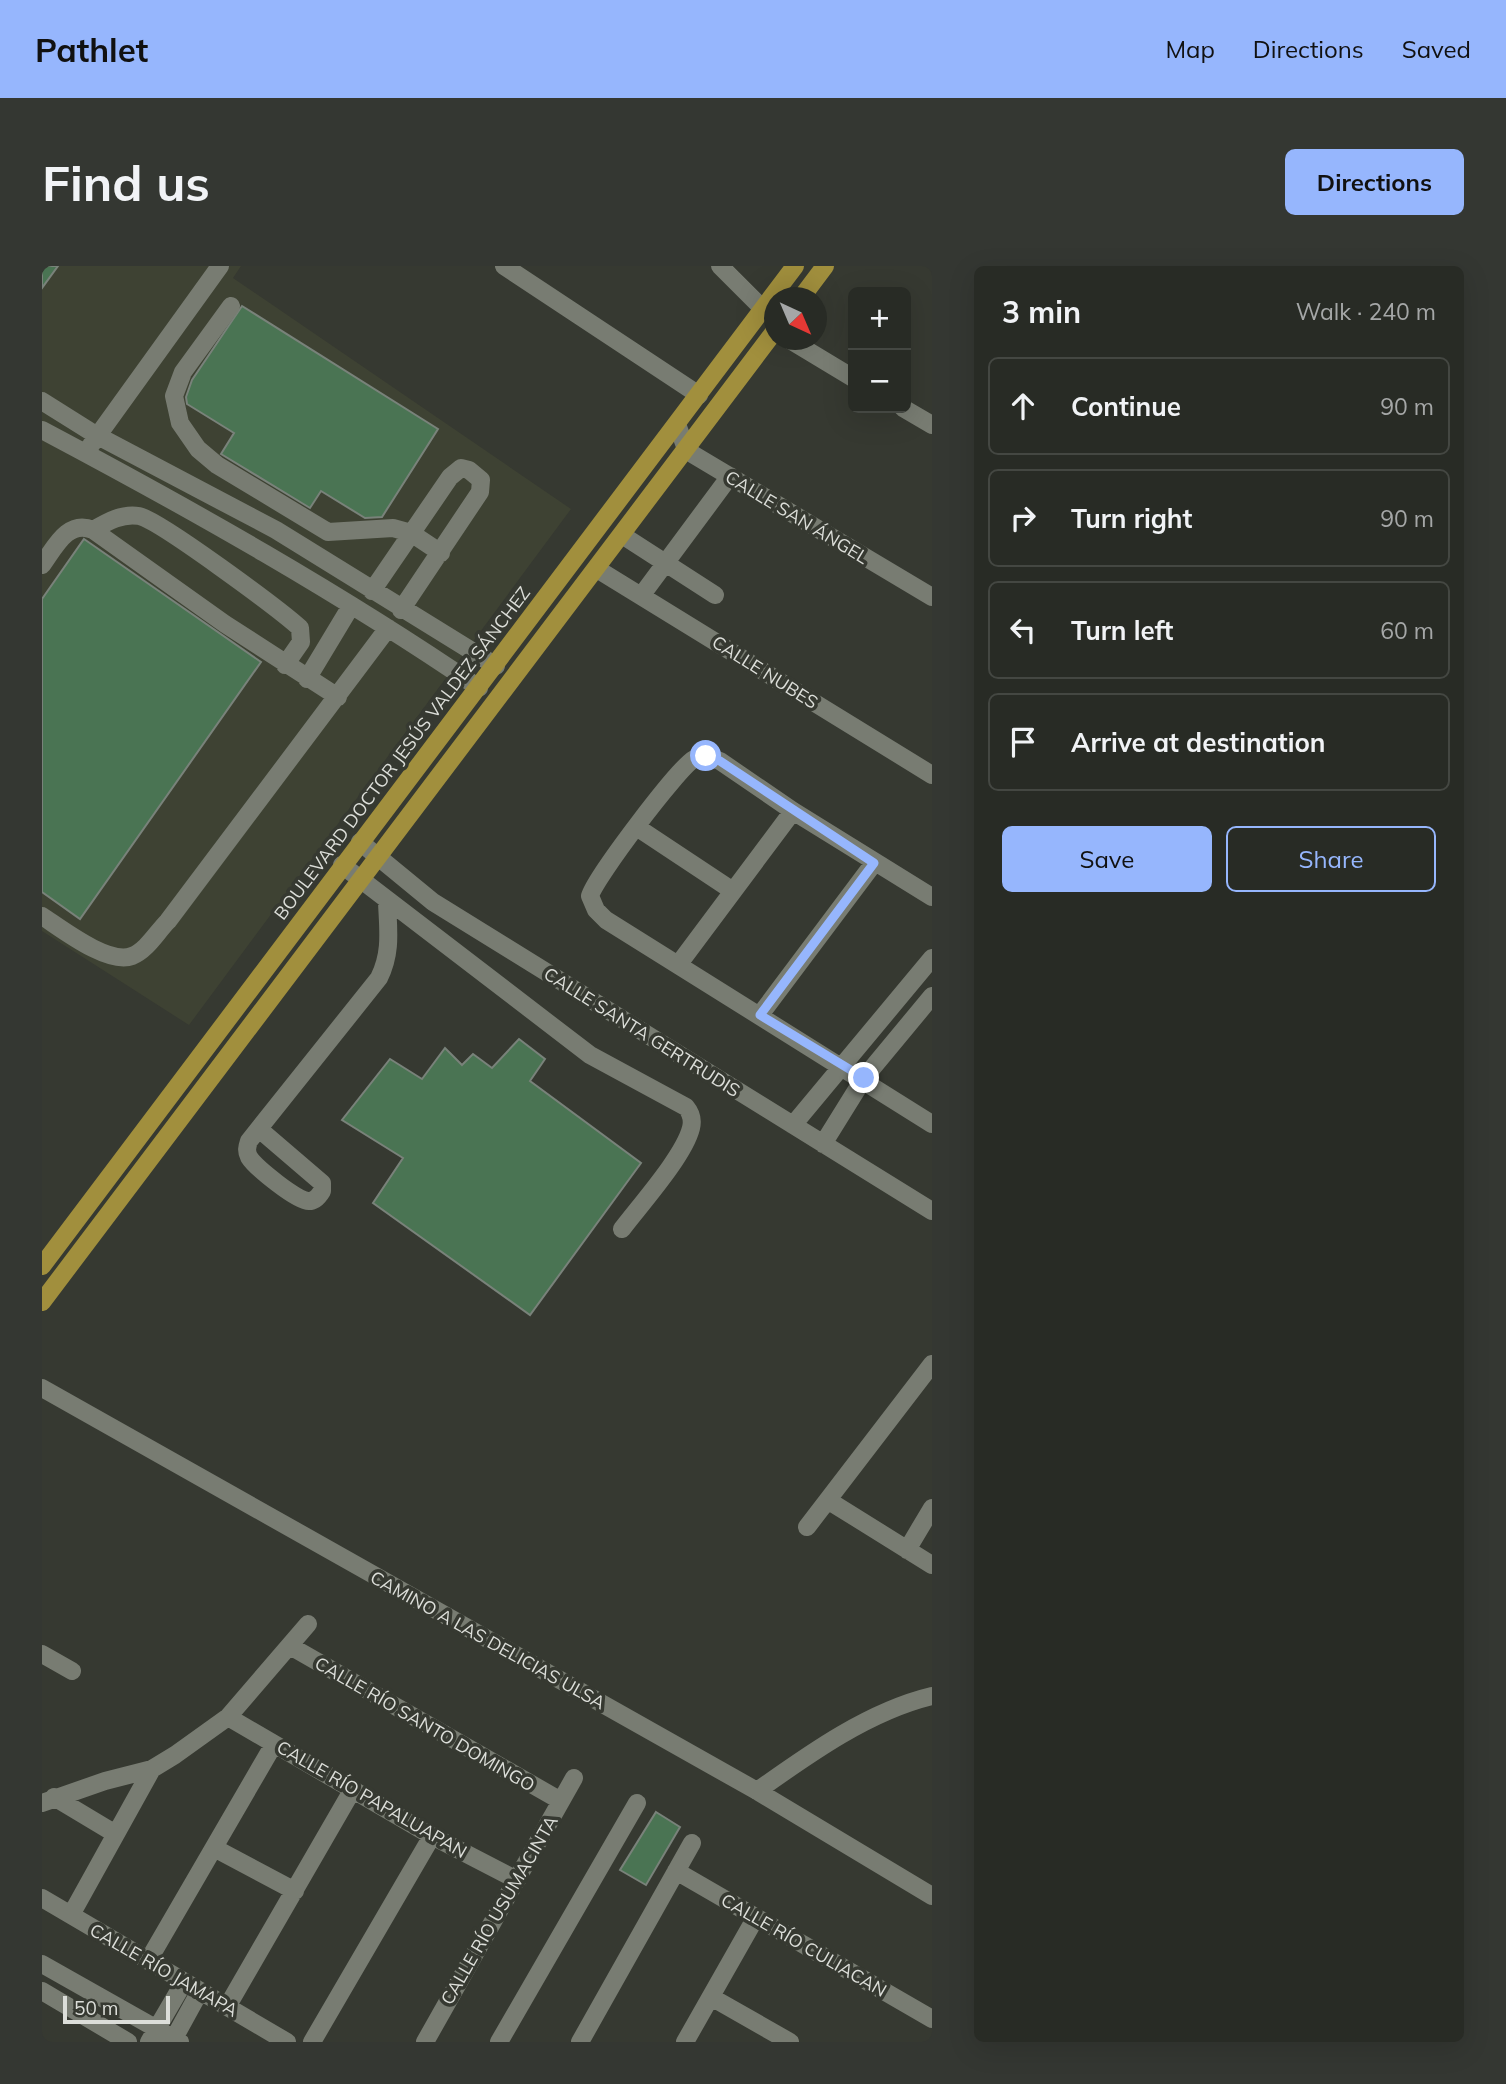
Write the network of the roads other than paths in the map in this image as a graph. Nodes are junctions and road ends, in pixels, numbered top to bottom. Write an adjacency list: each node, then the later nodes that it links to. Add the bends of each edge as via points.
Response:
1 (219, 266): 18 (street)
2 (504, 266): 12 (street)
3 (720, 266): 8 (street)
4 (795, 266): 8 (main road, BOULEVARD DOCTOR JESÚS VALDEZ SÁNCHEZ)
5 (825, 266): 6 (main road)
6 (809, 287)
7 (231, 306): 24 (street, via 177,384 175,410 189,439 217,465 328,532 393,528)
8 (763, 309): 12 (main road, BOULEVARD DOCTOR JESÚS VALDEZ SÁNCHEZ)
9 (764, 346): 19 (main road)
10 (807, 350): 11 (street)
11 (848, 374)
12 (699, 395): 15 (main road, BOULEVARD DOCTOR JESÚS VALDEZ SÁNCHEZ)
13 (42, 401): 18 (street)
14 (911, 413): 16 (street)
15 (677, 424): 19 (street); 39 (main road, BOULEVARD DOCTOR JESÚS VALDEZ SÁNCHEZ)
16 (932, 425)
17 (42, 430): 20 (street)
18 (96, 435): 20 (street); 23 (street)
19 (686, 449): 21 (street, CALLE SAN ÁNGEL); 25 (main road)
20 (86, 454): 27 (street)
21 (730, 476): 28 (street); 34 (street, CALLE SAN ÁNGEL)
22 (93, 530): 29 (street, via 72,528); 38 (street); 38 (street, via 115,518 138,516 163,530 300,628 301,642)
23 (276, 530): 27 (street); 31 (street)
24 (411, 533): 26 (street); 26 (street, via 450,477 461,468 469,470 481,480 480,492); 31 (street)
25 (622, 536): 28 (street); 30 (main road)
26 (440, 552): 36 (street)
27 (261, 553): 35 (street)
28 (665, 563): 32 (street); 33 (street)
29 (42, 565)
30 (597, 569): 33 (street, CALLE NUBES); 47 (main road)
31 (372, 591): 36 (street)
32 (715, 595)
33 (641, 596): 43 (street, CALLE NUBES)
34 (932, 597)
35 (351, 606): 37 (street); 40 (street)
36 (401, 610): 39 (street)
37 (388, 628): 41 (street); 42 (street)
38 (285, 665): 40 (street)
39 (496, 666): 41 (main road, BOULEVARD DOCTOR JESÚS VALDEZ SÁNCHEZ)
40 (307, 679): 42 (street)
41 (479, 688): 46 (main road, BOULEVARD DOCTOR JESÚS VALDEZ SÁNCHEZ)
42 (338, 697): 54 (street, via 168,921 133,956 115,957 97,950)
43 (932, 775)
44 (793, 811): 45 (street, via 706,756 684,766 665,786); 48 (street); 51 (street)
45 (638, 828): 51 (street); 56 (street, via 591,891 591,901 606,920)
46 (360, 842): 47 (street, CALLE SANTA GERTRUDIS); 49 (main road, BOULEVARD DOCTOR JESÚS VALDEZ SÁNCHEZ)
47 (378, 859): 50 (main road); 62 (street, CALLE SANTA GERTRUDIS, via 433,902)
48 (874, 863): 52 (street); 58 (street)
49 (342, 865): 50 (street); 67 (main road, BOULEVARD DOCTOR JESÚS VALDEZ SÁNCHEZ)
50 (361, 880): 53 (street); 68 (main road)
51 (733, 891): 56 (street)
52 (932, 897)
53 (387, 902): 63 (street, via 390,940 379,978); 66 (street, via 590,1055 686,1107 692,1118 690,1131)
54 (42, 916)
55 (932, 958): 59 (street)
56 (678, 965): 58 (street)
57 (932, 996): 60 (street)
58 (760, 1015): 59 (street)
59 (842, 1065): 60 (street); 62 (street)
60 (864, 1078): 61 (street); 64 (street)
61 (932, 1124)
62 (793, 1125): 64 (street, CALLE SANTA GERTRUDIS)
63 (259, 1129)
64 (823, 1144): 65 (street, CALLE SANTA GERTRUDIS)
65 (932, 1211)
66 (622, 1229)
67 (42, 1266)
68 (42, 1302)
69 (932, 1364): 71 (street)
70 (42, 1388): 86 (street, CAMINO A LAS DELICIAS ULSA)
71 (829, 1501): 73 (street); 74 (street)
72 (932, 1508): 74 (street)
73 (807, 1527)
74 (907, 1549): 75 (street)
75 (932, 1565)
76 (308, 1624): 77 (street)
77 (290, 1646): 81 (street); 88 (street, CALLE RÍO SANTO DOMINGO)
78 (42, 1654): 79 (street)
79 (72, 1671)
80 (932, 1696): 86 (street, via 859,1727)
81 (228, 1717): 82 (street, CALLE RÍO PAPALUAPAN); 83 (street)
82 (274, 1744): 85 (street, CALLE RÍO PAPALUAPAN); 93 (street)
83 (152, 1769): 87 (street); 90 (street)
84 (574, 1778): 88 (street, CALLE RÍO USUMACINTA)
85 (353, 1789): 91 (street, CALLE RÍO PAPALUAPAN); 96 (street)
86 (757, 1791): 97 (street, CAMINO A LAS DELICIAS ULSA)
87 (48, 1800): 90 (street)
88 (561, 1801): 95 (street, CALLE RÍO USUMACINTA)
89 (637, 1803): 115 (street)
90 (114, 1833): 99 (street)
91 (432, 1836): 95 (street, CALLE RÍO PAPALUAPAN); 113 (street)
92 (692, 1843): 94 (street)
93 (216, 1849): 96 (street); 101 (street)
94 (676, 1871): 100 (street, CALLE RÍO CULIACAN); 116 (street)
95 (517, 1880): 114 (street, CALLE RÍO USUMACINTA)
96 (295, 1891): 107 (street)
97 (932, 1896)
98 (42, 1898): 99 (street, CALLE RÍO JAMAPA)
99 (71, 1915): 101 (street, CALLE RÍO JAMAPA)
100 (756, 1917): 106 (street); 108 (street, CALLE RÍO CULIACAN)
101 (148, 1961): 103 (street, CALLE RÍO JAMAPA)
102 (42, 1964): 109 (street)
103 (184, 1982): 105 (street, CALLE RÍO JAMAPA); 109 (street)
104 (42, 1991): 111 (street)
105 (200, 1991): 107 (street, CALLE RÍO JAMAPA); 110 (street)
106 (711, 1997): 117 (street); 118 (street)
107 (228, 2007): 112 (street, CALLE RÍO JAMAPA)
108 (932, 2019)
109 (153, 2035): 110 (street)
110 (175, 2041)
111 (128, 2042)
112 (287, 2042)
113 (312, 2042)
114 (425, 2042)
115 (499, 2042)
116 (580, 2042)
117 (685, 2042)
118 (789, 2042)

